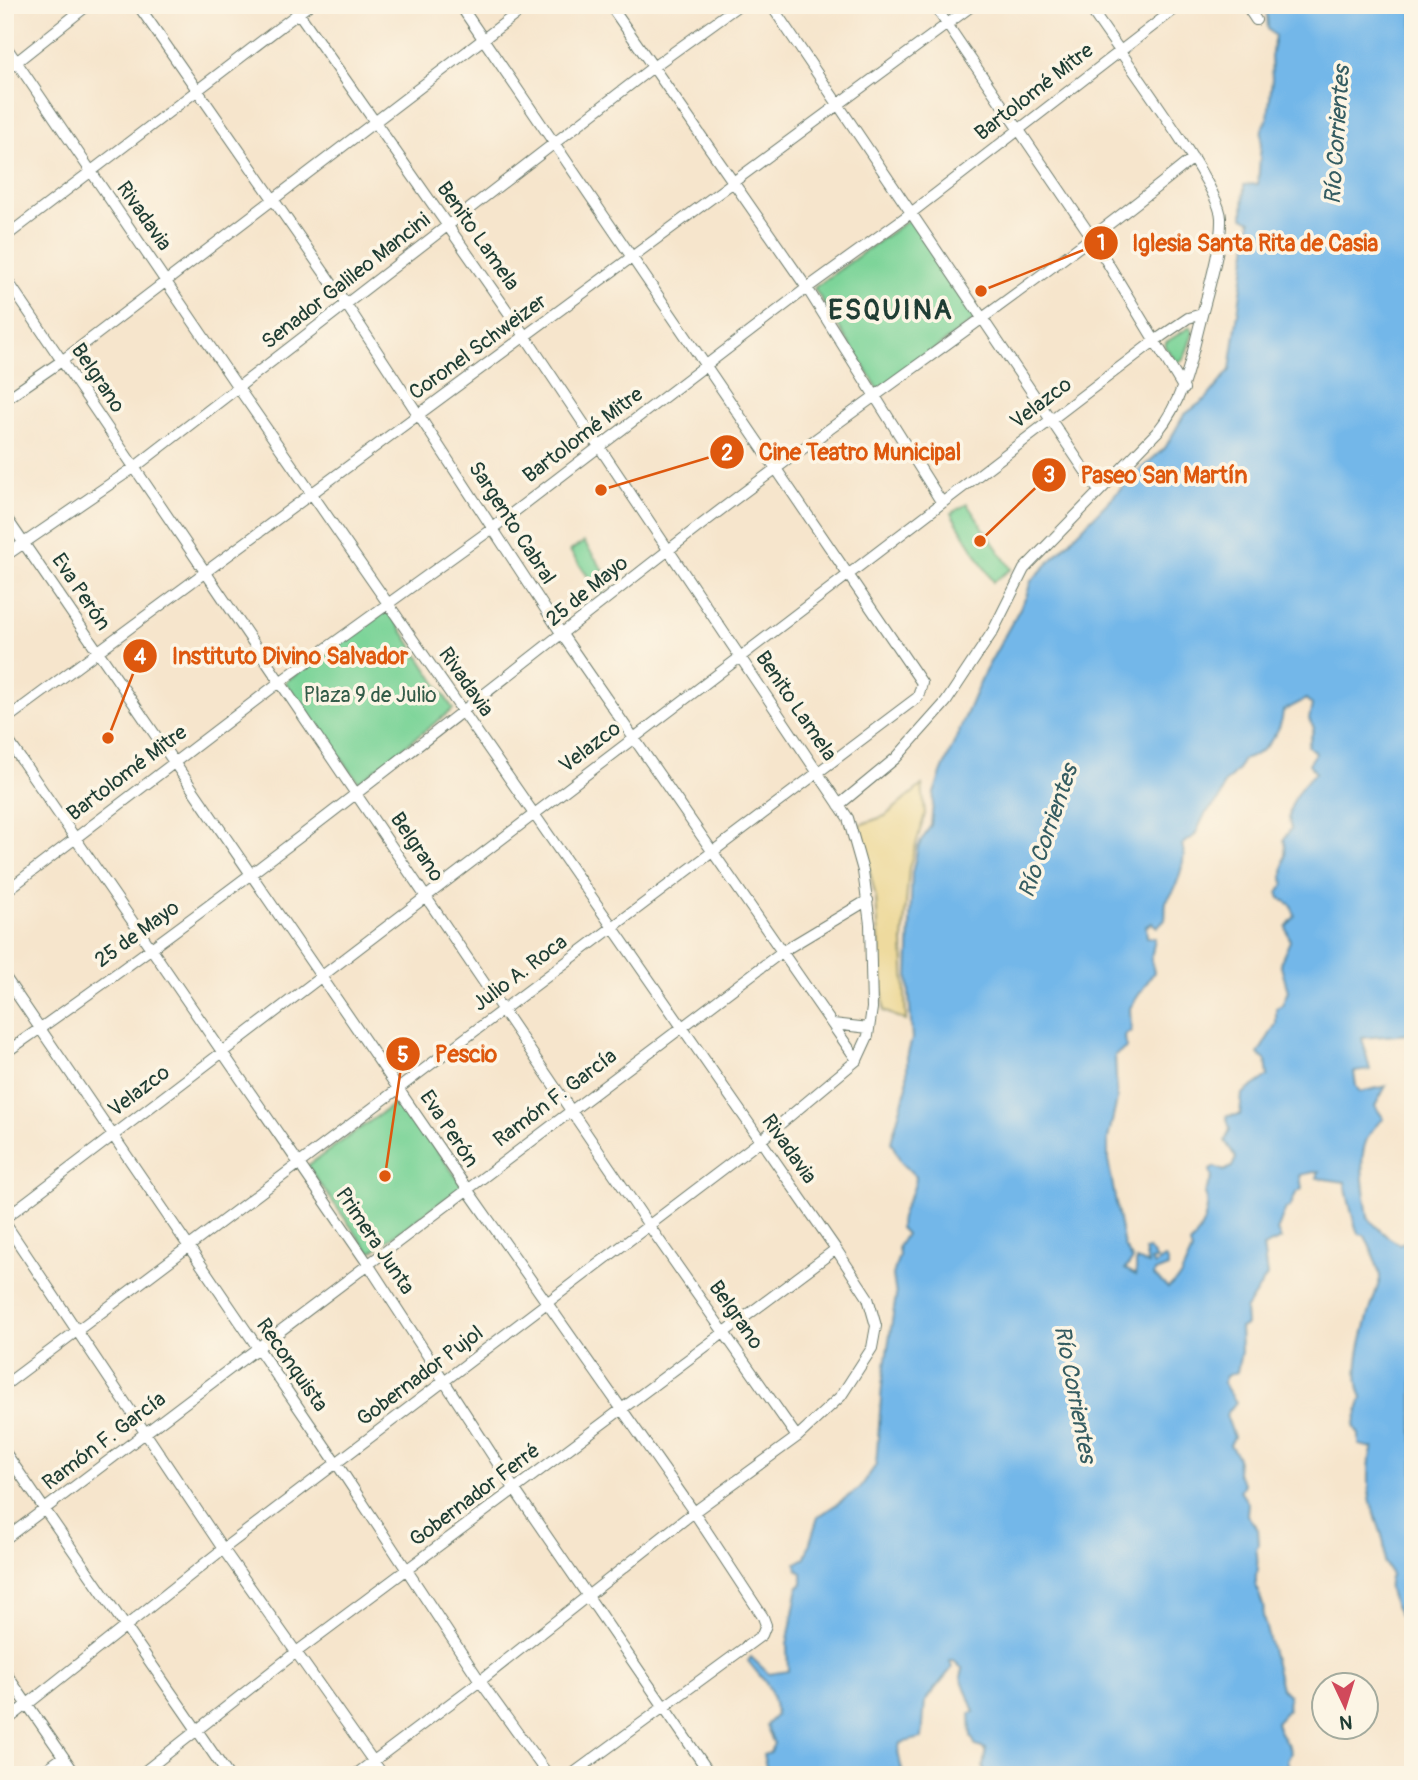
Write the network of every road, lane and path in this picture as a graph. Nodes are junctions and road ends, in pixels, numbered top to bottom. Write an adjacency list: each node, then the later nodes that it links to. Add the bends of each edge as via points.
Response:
1 (88, 5): 20 (street)
2 (138, 5): 23 (street, Sargento Cabral)
3 (309, 5): 14 (street)
4 (460, 5): 17 (street)
5 (528, 5): 17 (street)
6 (610, 5): 21 (street)
7 (739, 5): 21 (street, Senador Galileo Mancini)
8 (771, 5): 24 (street)
9 (934, 5): 16 (street)
10 (973, 5): 16 (street, Coronel Schweizer)
11 (1088, 5): 19 (street)
12 (1180, 5): 19 (street, Bartolomé Mitre)
13 (1246, 5): 15 (street)
14 (296, 9): 23 (street); 25 (street, Benito Lamela)
15 (1256, 20)
16 (947, 24): 24 (street, Coronel Schweizer); 26 (street)
17 (483, 39): 25 (street); 27 (street)
18 (5, 45): 20 (street, Rivadavia)
19 (1118, 51): 26 (street, Bartolomé Mitre); 28 (street)
20 (17, 62): 22 (street); 29 (street, Rivadavia)
21 (653, 67): 27 (street, Senador Galileo Mancini); 30 (street)
22 (5, 71)
23 (198, 92): 29 (street); 31 (street, Sargento Cabral)
24 (838, 105): 30 (street, Coronel Schweizer); 32 (street)
25 (374, 121): 31 (street); 33 (street, Benito Lamela)
26 (1016, 130): 32 (street, Bartolomé Mitre); 35 (street)
27 (555, 143): 33 (street, Senador Galileo Mancini); 36 (street)
28 (1193, 158): 35 (street, 25 de Mayo); 41 (street, via 1222,218)
29 (91, 173): 34 (street); 38 (street, Rivadavia)
30 (733, 182): 36 (street, Coronel Schweizer); 39 (street)
31 (275, 199): 38 (street); 40 (street, Sargento Cabral)
32 (911, 213): 39 (street, Bartolomé Mitre); 42 (street)
33 (447, 226): 40 (street, Senador Galileo Mancini); 43 (street, Benito Lamela)
34 (5, 237)
35 (1093, 239): 42 (street, 25 de Mayo); 44 (street)
36 (632, 257): 43 (street, Coronel Schweizer); 46 (street)
37 (5, 276): 45 (street, Belgrano)
38 (166, 281): 45 (street); 47 (street, Rivadavia)
39 (807, 288): 46 (street, Bartolomé Mitre); 49 (street)
40 (346, 304): 47 (street, Senador Galileo Mancini); 51 (street, Sargento Cabral)
41 (1202, 314): 44 (street, Velazco); 48 (street)
42 (983, 320): 49 (street, 25 de Mayo); 52 (street)
43 (525, 337): 51 (street, Coronel Schweizer); 53 (street, Benito Lamela)
44 (1153, 342): 48 (street); 52 (street, Velazco)
45 (62, 360): 50 (street); 54 (street, Belgrano)
46 (706, 366): 53 (street, Bartolomé Mitre); 55 (street)
47 (239, 389): 54 (street, Senador Galileo Mancini); 57 (street, Rivadavia)
48 (1184, 389): 56 (street, via 1158,431)
49 (876, 396): 55 (street, 25 de Mayo); 58 (street)
50 (5, 400)
51 (419, 415): 57 (street, Coronel Schweizer); 60 (street, Sargento Cabral)
52 (1051, 420): 56 (street); 58 (street, Velazco)
53 (599, 447): 60 (street, Bartolomé Mitre); 62 (street, Benito Lamela)
54 (135, 467): 61 (street, Senador Galileo Mancini); 64 (street, Belgrano)
55 (775, 471): 62 (street, 25 de Mayo); 65 (street)
56 (1098, 490): 78 (street, via 1024,569 993,631 946,702 897,758)
57 (312, 493): 64 (street, Coronel Schweizer); 66 (street, Rivadavia)
58 (942, 503): 65 (street, Velazco)
59 (5, 516): 61 (street, Eva Perón)
60 (493, 528): 66 (street, Bartolomé Mitre); 67 (street, Sargento Cabral)
61 (23, 542): 63 (street, Senador Galileo Mancini); 68 (street, Eva Perón)
62 (667, 551): 67 (street, 25 de Mayo); 69 (street, Benito Lamela)
63 (5, 556)
64 (206, 572): 68 (street, Coronel Schweizer); 70 (street, Belgrano)
65 (848, 575): 69 (street, Velazco); 76 (street, Julio A. Roca, via 922,683 922,690)
66 (388, 604): 70 (street, Bartolomé Mitre); 71 (street, Rivadavia)
67 (563, 636): 71 (street, 25 de Mayo); 74 (street, Sargento Cabral)
68 (98, 652): 72 (street, Coronel Schweizer); 75 (street, Eva Perón)
69 (740, 657): 74 (street, Velazco); 76 (street, Benito Lamela)
70 (281, 681): 75 (street, Bartolomé Mitre); 77 (street, Belgrano)
71 (463, 712): 77 (street, 25 de Mayo); 79 (street, Rivadavia)
72 (5, 720)
73 (5, 736): 80 (street, Primera Junta)
74 (635, 738): 79 (street, Velazco); 81 (street, Sargento Cabral)
75 (174, 762): 80 (street, Bartolomé Mitre); 82 (street, Eva Perón)
76 (818, 772): 78 (street, Benito Lamela); 81 (street, Julio A. Roca)
77 (357, 793): 82 (street, 25 de Mayo); 84 (street, Belgrano)
78 (839, 805): 85 (street, Benito Lamela, via 856,842)
79 (534, 814): 84 (street, Velazco); 86 (street, Rivadavia)
80 (75, 837): 83 (street, Bartolomé Mitre); 87 (street, Primera Junta)
81 (712, 851): 86 (street, Julio A. Roca); 88 (street, Sargento Cabral)
82 (251, 875): 87 (street, 25 de Mayo); 90 (street, Eva Perón)
83 (5, 892)
84 (427, 896): 90 (street, Velazco); 91 (street, Belgrano)
85 (868, 900): 88 (street, Ramón F. García); 94 (street, Benito Lamela)
86 (613, 927): 91 (street, Julio A. Roca); 93 (street, Rivadavia)
87 (150, 947): 95 (street, 25 de Mayo); 96 (street, Primera Junta)
88 (783, 951): 92 (street, Sargento Cabral); 93 (street, Ramón F. García)
89 (5, 977): 95 (street, Reconquista)
90 (321, 977): 96 (street, Velazco); 99 (street, Eva Perón)
91 (504, 1009): 99 (street, Julio A. Roca); 100 (street, Belgrano)
92 (833, 1024): 94 (street); 98 (street, Sargento Cabral)
93 (681, 1026): 100 (street, Ramón F. García); 102 (street, Rivadavia)
94 (869, 1028): 98 (street, Benito Lamela)
95 (40, 1029): 97 (street, 25 de Mayo); 101 (street, Reconquista)
96 (223, 1052): 101 (street, Velazco); 103 (street, Primera Junta)
97 (5, 1053)
98 (857, 1060): 102 (street, Gobernador Pujol)
99 (398, 1089): 103 (street, Julio A. Roca); 104 (street, Eva Perón)
100 (572, 1110): 104 (street, Ramón F. García); 106 (street, Belgrano)
101 (113, 1136): 105 (street, Velazco); 107 (street, Reconquista)
102 (760, 1141): 106 (street, Gobernador Pujol); 108 (street, Rivadavia)
103 (299, 1163): 107 (street, Julio A. Roca); 109 (street, Primera Junta)
104 (467, 1189): 109 (street, Ramón F. García); 110 (street, Eva Perón)
105 (5, 1221): 111 (street)
106 (650, 1227): 110 (street, Gobernador Pujol); 112 (street, Belgrano)
107 (188, 1247): 111 (street, Julio A. Roca); 113 (street, Reconquista)
108 (836, 1249): 112 (street, Gobernador Ferré); 118 (street, Rivadavia, via 874,1313 872,1348 841,1396)
109 (368, 1264): 113 (street, Ramón F. García); 114 (street, Primera Junta)
110 (548, 1302): 114 (street, Gobernador Pujol); 116 (street, Eva Perón)
111 (78, 1330): 115 (street, Julio A. Roca); 117 (street)
112 (726, 1332): 116 (street, Gobernador Ferré); 118 (street, Belgrano)
113 (256, 1349): 117 (street, Ramón F. García); 120 (street, Reconquista)
114 (443, 1381): 120 (street, Gobernador Pujol); 121 (street, Primera Junta)
115 (5, 1385)
116 (623, 1409): 121 (street, Gobernador Ferré); 123 (street, Eva Perón)
117 (146, 1433): 122 (street, Ramón F. García); 125 (street)
118 (797, 1437): 123 (street)
119 (5, 1451): 122 (street)
120 (337, 1464): 125 (street, Gobernador Pujol); 126 (street, Reconquista)
121 (515, 1489): 126 (street, Gobernador Ferré); 127 (street, Primera Junta)
122 (44, 1510): 124 (street, Ramón F. García); 128 (street)
123 (694, 1512): 127 (street); 133 (street, Eva Perón, via 766,1625 762,1635)
124 (5, 1539)
125 (223, 1549): 128 (street, Gobernador Pujol); 129 (street)
126 (407, 1570): 129 (street, Gobernador Ferré); 131 (street, Reconquista)
127 (588, 1595): 131 (street); 133 (street, Primera Junta)
128 (124, 1628): 132 (street, Gobernador Pujol); 135 (street)
129 (295, 1653): 135 (street, Gobernador Ferré); 137 (street)
130 (5, 1672): 132 (street)
131 (480, 1681): 137 (street); 145 (street, Reconquista)
132 (28, 1705): 134 (street, Gobernador Pujol); 136 (street)
133 (664, 1708): 138 (street, Primera Junta); 146 (street)
134 (5, 1722)
135 (197, 1730): 141 (street, Gobernador Ferré); 142 (street)
136 (63, 1756): 139 (street); 140 (street)
137 (373, 1761): 143 (street); 144 (street)
138 (708, 1771)
139 (38, 1775)
140 (76, 1775)
141 (140, 1775)
142 (228, 1775)
143 (355, 1775)
144 (383, 1775)
145 (548, 1775)
146 (571, 1775)

